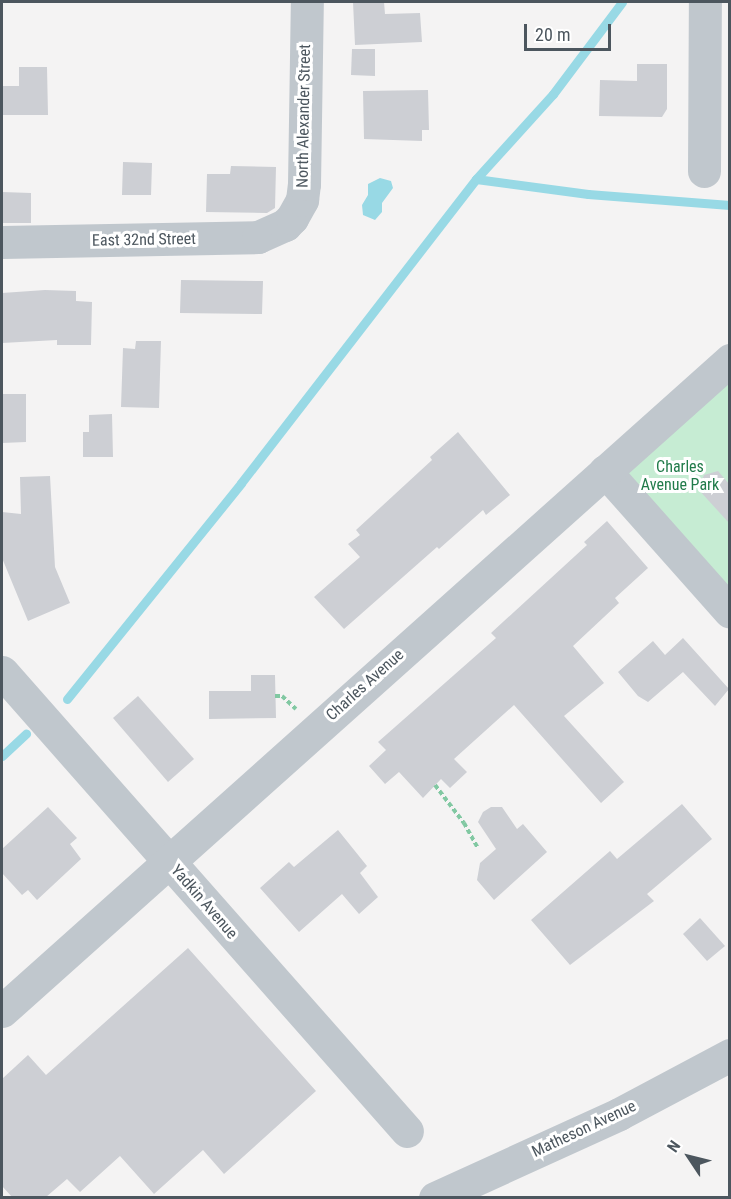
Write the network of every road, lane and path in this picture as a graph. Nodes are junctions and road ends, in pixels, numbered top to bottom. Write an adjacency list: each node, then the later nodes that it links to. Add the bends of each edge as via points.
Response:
1 (307, 2): 4 (street, North Alexander Street, via 304,184 302,200)
2 (705, 2): 3 (street)
3 (704, 171)
4 (285, 225): 5 (street, East 32nd Street, via 258,237)
5 (2, 242)
6 (729, 360): 7 (street, Charles Avenue)
7 (605, 471): 8 (street); 14 (street, Charles Avenue)
8 (729, 612)
9 (2, 672): 14 (street, Yadkin Avenue)
10 (275, 696): 11 (path, via 282,696)
11 (300, 714)
12 (435, 785): 13 (path)
13 (478, 848)
14 (168, 861): 15 (street, Charles Avenue); 17 (street, Yadkin Avenue)
15 (2, 1011)
16 (729, 1055): 18 (street, Matheson Avenue, via 619,1114)
17 (407, 1131)
18 (435, 1197)

